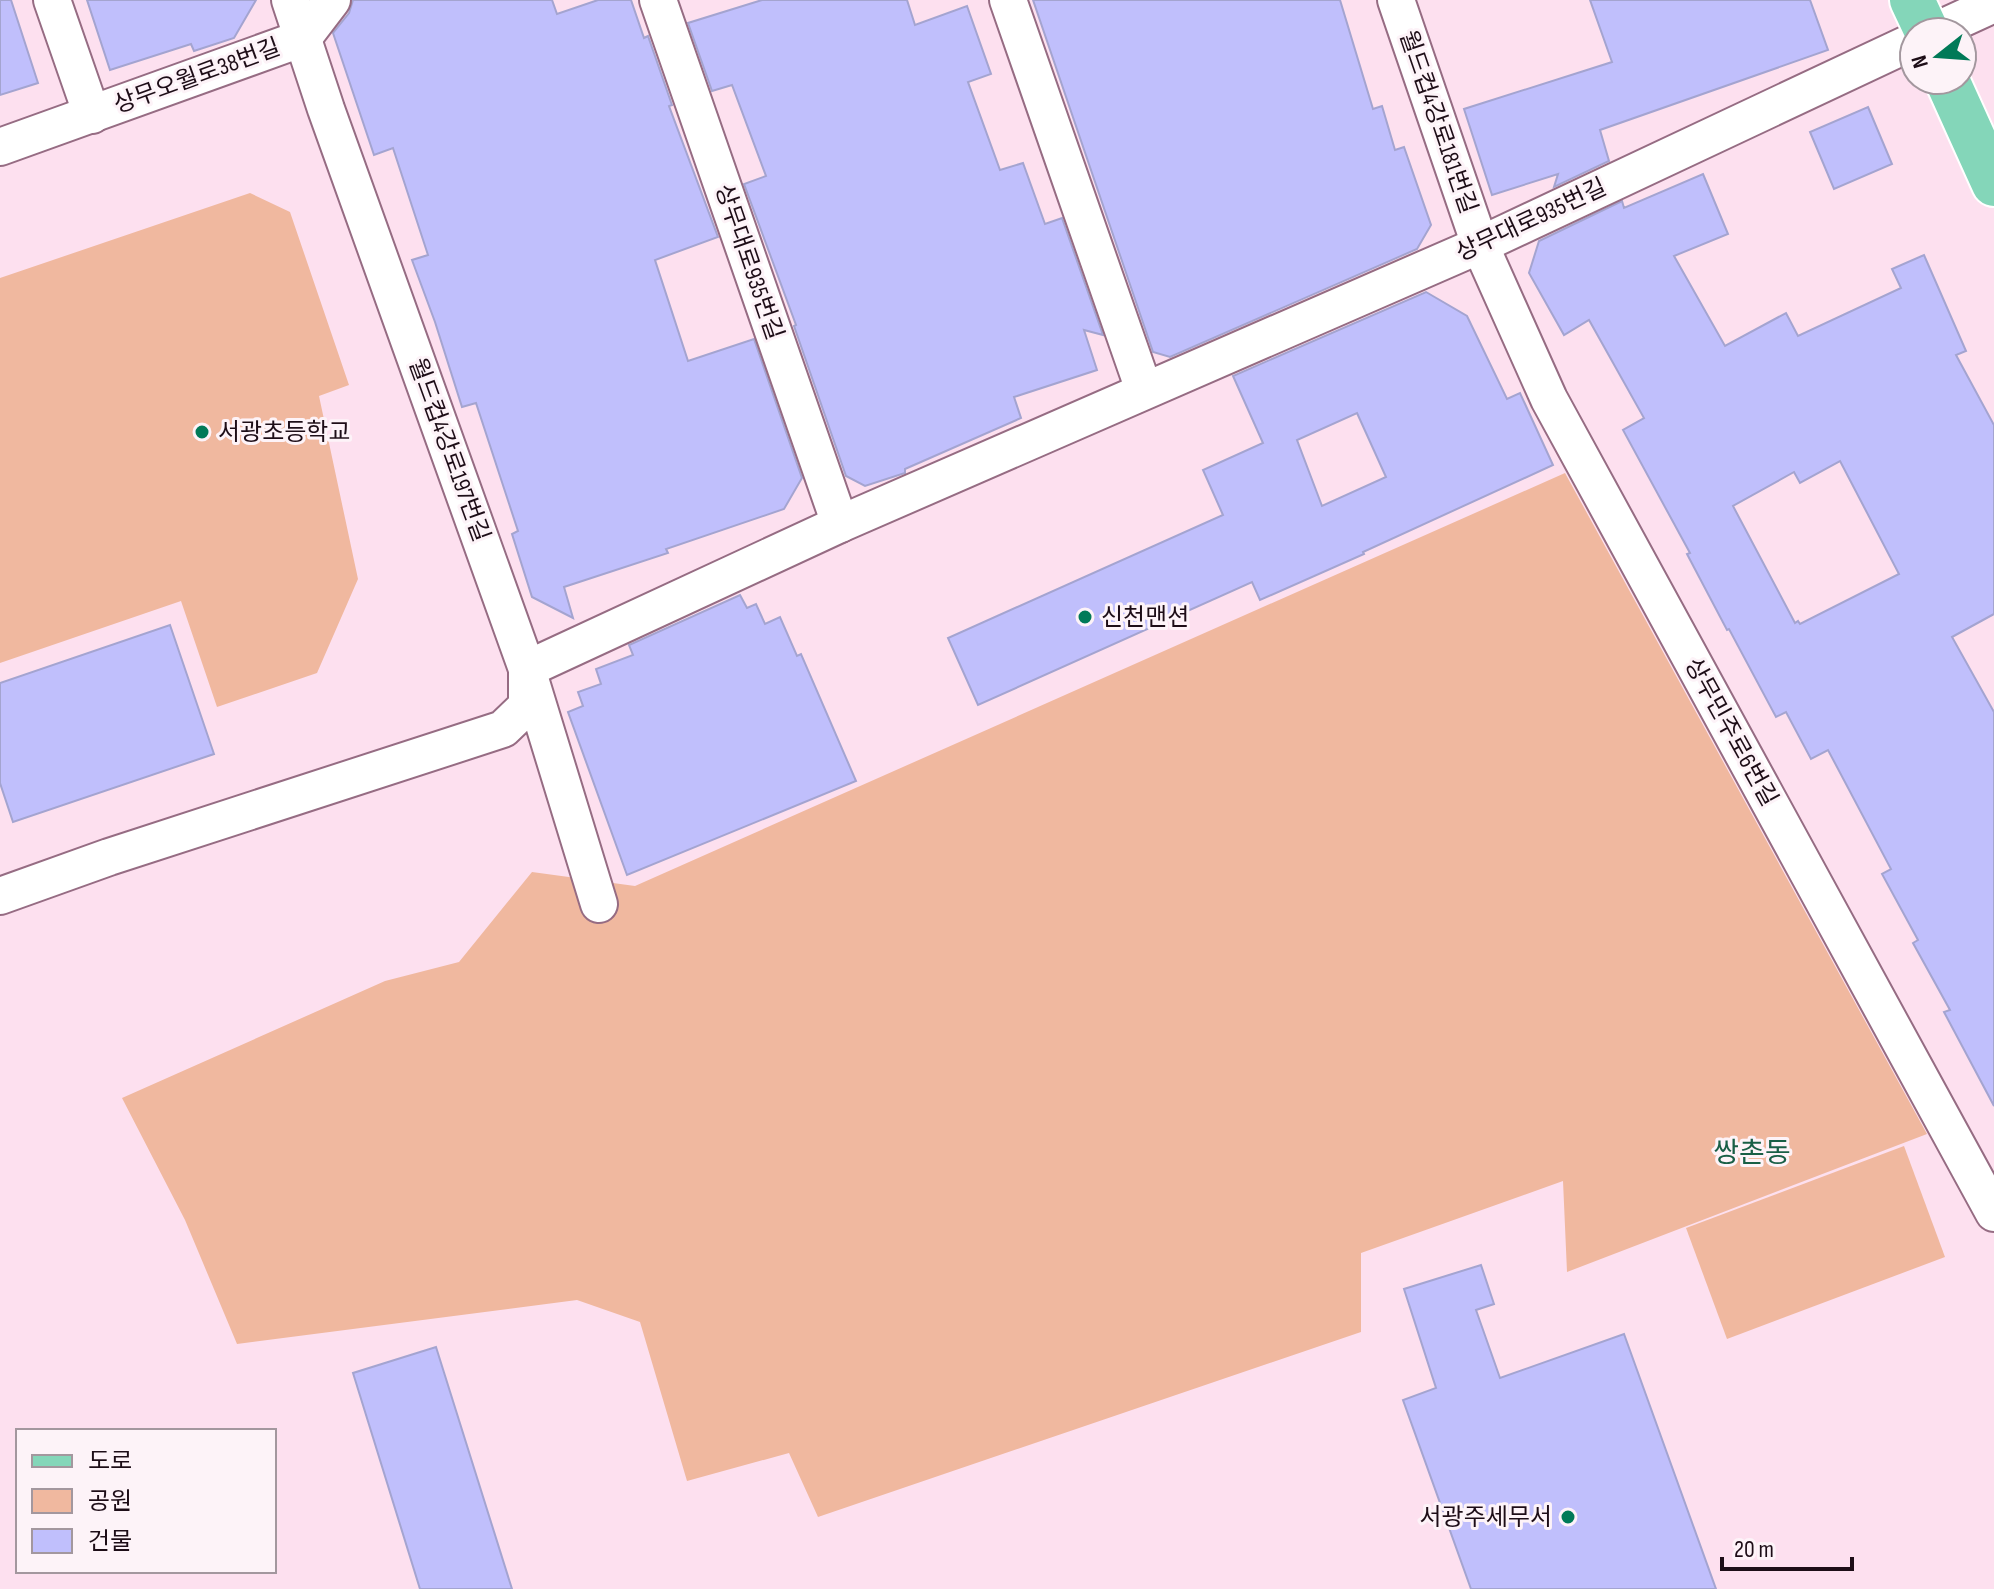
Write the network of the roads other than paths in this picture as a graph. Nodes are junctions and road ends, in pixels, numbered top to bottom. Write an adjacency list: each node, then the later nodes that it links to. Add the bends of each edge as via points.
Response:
1 (52, 0): 12 (street, 상무오월로38번길)
2 (290, 0): 9 (street, 월드컵4강로197번길)
3 (332, 0): 9 (street)
4 (658, 0): 17 (street, 상무대로935번길)
5 (1008, 0): 16 (street)
6 (1396, 0): 15 (street, 월드컵4강로181번길)
7 (1994, 4): 8 (street)
8 (1968, 16)
9 (303, 38): 12 (street, 상무오월로38번길); 18 (street, 월드컵4강로197번길)
10 (1898, 49): 15 (street, 상무대로935번길)
11 (1954, 96): 14 (main road)
12 (92, 115): 13 (street, 상무오월로38번길)
13 (0, 147)
14 (1994, 184)
15 (1480, 245): 16 (street, 상무대로935번길); 21 (street, 상무민주로6번길, via 1549,399)
16 (1144, 390): 17 (street, 상무대로935번길)
17 (840, 524): 18 (street, 상무대로935번길)
18 (527, 669): 19 (street, via 527,706 503,729); 20 (street, 월드컵4강로197번길)
19 (0, 896)
20 (599, 904)
21 (1994, 1213)

